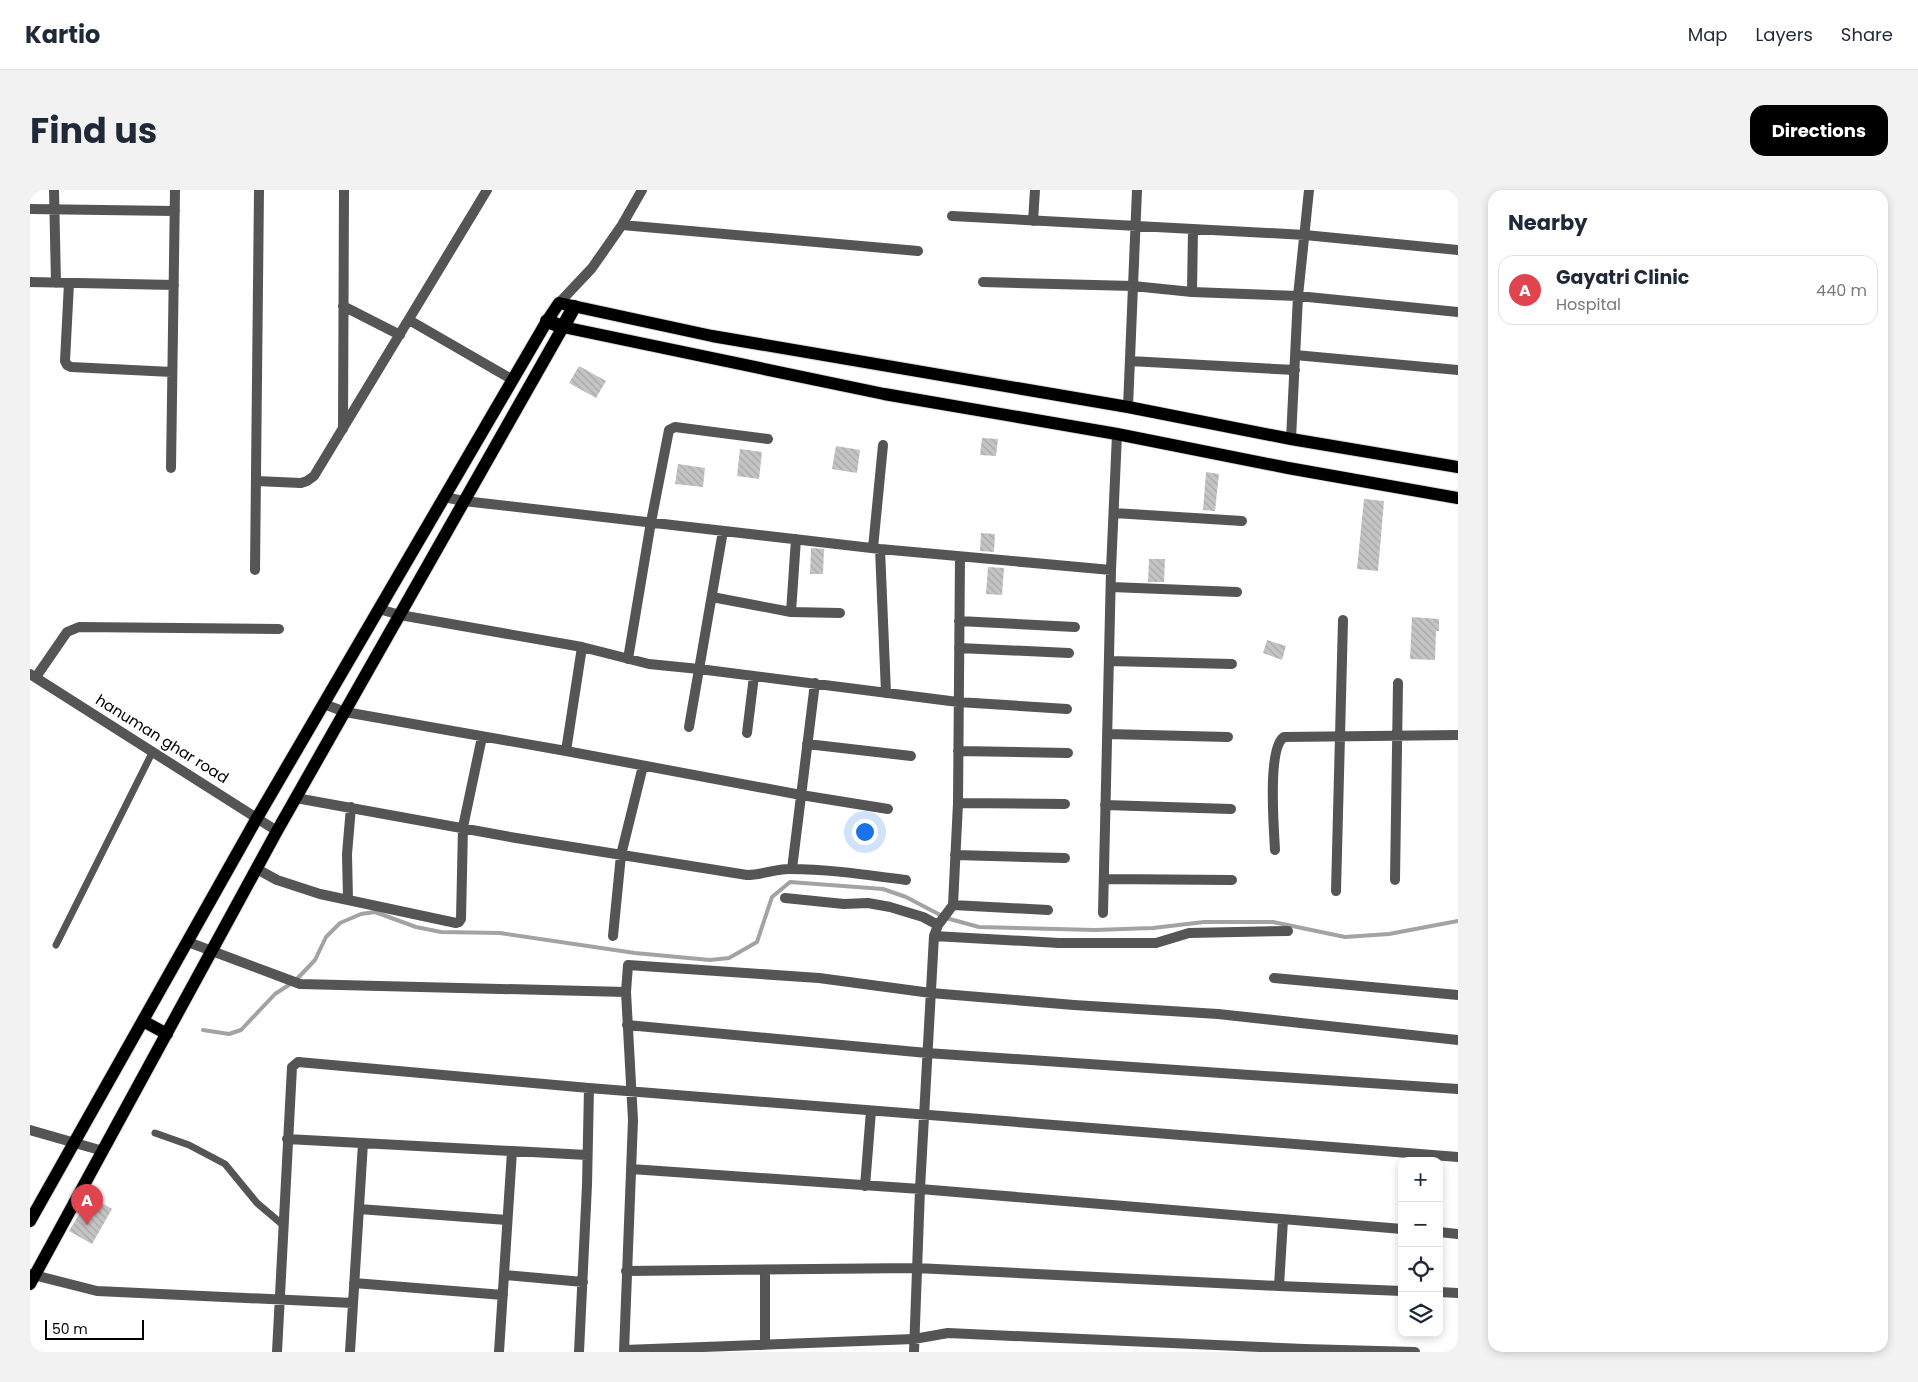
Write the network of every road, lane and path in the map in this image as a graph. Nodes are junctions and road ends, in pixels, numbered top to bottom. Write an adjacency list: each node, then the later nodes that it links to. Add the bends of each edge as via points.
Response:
1 (54, 190): 11 (street)
2 (175, 190): 12 (street)
3 (259, 190): 52 (street)
4 (344, 190): 31 (street)
5 (487, 190): 34 (street)
6 (642, 190): 15 (street)
7 (1035, 190): 14 (street)
8 (1138, 190): 16 (street)
9 (1309, 190): 18 (street)
10 (30, 209): 11 (street)
11 (54, 209): 12 (street); 23 (street)
12 (175, 211): 26 (street)
13 (952, 216): 14 (street)
14 (1033, 221): 16 (street)
15 (622, 225): 20 (street); 21 (street)
16 (1136, 226): 17 (street); 27 (street)
17 (1193, 229): 18 (street); 28 (street)
18 (1304, 235): 19 (street); 29 (street)
19 (1458, 250)
20 (918, 251)
21 (583, 279): 30 (street); 32 (street)
22 (30, 282): 23 (street)
23 (56, 282): 25 (street)
24 (983, 282): 27 (street)
25 (69, 283): 26 (street); 42 (street, via 67,365)
26 (174, 285): 42 (street)
27 (1133, 286): 28 (street); 39 (street)
28 (1192, 292): 29 (street)
29 (1298, 296): 33 (street); 38 (street)
30 (559, 303): 32 (main road); 35 (main road)
31 (343, 306): 37 (street); 45 (street)
32 (574, 306): 36 (highway); 44 (main road, via 712,336)
33 (1458, 312)
34 (409, 320): 37 (street); 43 (street)
35 (547, 321): 36 (highway); 43 (main road)
36 (563, 327): 46 (main road, via 884,394); 55 (main road)
37 (400, 335): 45 (street)
38 (1295, 355): 40 (street); 41 (street)
39 (1130, 362): 40 (street); 44 (street)
40 (1295, 370): 48 (street)
41 (1458, 370)
42 (172, 372): 51 (street)
43 (512, 380): 53 (main road)
44 (1128, 406): 48 (main road)
45 (342, 429): 52 (street, via 308,482)
46 (1117, 434): 54 (main road); 56 (street)
47 (768, 439): 58 (street, via 671,428)
48 (1291, 439): 50 (main road)
49 (883, 445): 61 (street)
50 (1458, 467)
51 (171, 468)
52 (256, 481): 63 (street)
53 (444, 497): 55 (street); 68 (main road)
54 (1458, 498)
55 (464, 501): 58 (street); 71 (main road)
56 (1114, 513): 57 (street); 64 (street)
57 (1242, 521)
58 (651, 522): 59 (street); 79 (street)
59 (724, 531): 60 (street); 67 (street)
60 (796, 539): 61 (street); 69 (street)
61 (876, 548): 62 (street); 87 (street)
62 (960, 557): 64 (street); 73 (street)
63 (255, 570)
64 (1111, 570): 65 (street)
65 (1111, 587): 66 (street); 80 (street)
66 (1237, 592)
67 (712, 597): 69 (street); 82 (street)
68 (379, 608): 71 (street); 89 (main road)
69 (791, 612): 70 (street)
70 (840, 613)
71 (400, 615): 76 (street); 91 (main road)
72 (1342, 620): 96 (street)
73 (959, 622): 74 (street); 77 (street)
74 (1075, 626)
75 (279, 629): 83 (street, via 79,627 67,632)
76 (582, 646): 79 (street); 101 (street)
77 (959, 648): 78 (street); 88 (street)
78 (1069, 653)
79 (628, 659): 82 (street)
80 (1109, 662): 81 (street); 94 (street)
81 (1232, 664)
82 (699, 669): 84 (street); 92 (street)
83 (33, 675): 102 (street, hanuman ghar road)
84 (754, 676): 86 (street); 93 (street)
85 (1398, 683): 97 (street)
86 (815, 684): 87 (street); 100 (street)
87 (886, 693): 88 (street)
88 (958, 702): 90 (street); 103 (street)
89 (324, 704): 91 (street); 115 (main road)
90 (1068, 709)
91 (345, 712): 98 (street); 108 (main road)
92 (689, 727)
93 (747, 733)
94 (1107, 734): 99 (street); 111 (street)
95 (1458, 735): 97 (street)
96 (1339, 736): 97 (street); 118 (street, via 1290,736 1279,742 1273,766); 128 (street)
97 (1399, 736): 127 (street)
98 (482, 737): 101 (street); 116 (street)
99 (1228, 737)
100 (807, 744): 105 (street); 107 (street)
101 (566, 750): 106 (street)
102 (153, 751): 115 (street, hanuman ghar road); 139 (lane)
103 (958, 751): 104 (street); 109 (street)
104 (1068, 753)
105 (911, 756)
106 (643, 766): 107 (street); 119 (street)
107 (801, 795): 114 (street); 123 (street)
108 (296, 798): 112 (street); 117 (main road)
109 (958, 804): 110 (street); 120 (street)
110 (1065, 804)
111 (1106, 805): 113 (street); 124 (street)
112 (351, 807): 116 (street); 130 (street, via 346,854)
113 (1231, 808)
114 (888, 809)
115 (257, 818): 117 (street, hanuman ghar road); 138 (main road)
116 (464, 827): 119 (street); 130 (street, via 459,922)
117 (277, 831): 122 (main road)
118 (1275, 850)
119 (621, 855): 123 (street, via 747,875); 136 (street)
120 (955, 855): 121 (street); 131 (street)
121 (1065, 858)
122 (257, 869): 130 (street, via 297,888); 140 (main road)
123 (792, 869): 125 (street, via 842,871)
124 (1104, 879): 126 (street); 133 (street)
125 (906, 880)
126 (1232, 880)
127 (1395, 880)
128 (1336, 891)
129 (785, 898): 134 (street, via 890,906)
130 (348, 900)
131 (950, 908): 132 (street); 134 (street)
132 (1048, 910)
133 (1103, 913)
134 (939, 923): 137 (street)
135 (1288, 931): 137 (street, via 1189,933 1156,943 1059,944)
136 (613, 936)
137 (934, 936): 143 (street)
138 (188, 942): 140 (street); 145 (main road)
139 (56, 946)
140 (212, 951): 142 (street, via 300,984); 147 (main road)
141 (1274, 978): 144 (street)
142 (626, 992): 143 (street, via 627,967 630,964 819,978); 146 (street)
143 (931, 993): 148 (street, via 1218,1014); 149 (street)
144 (1458, 995)
145 (143, 1021): 147 (main road); 158 (main road)
146 (627, 1025): 149 (street); 152 (street)
147 (167, 1034): 160 (main road)
148 (1458, 1040)
149 (927, 1052): 151 (street); 154 (street)
150 (589, 1088): 152 (street); 157 (street, via 298,1062 292,1067); 162 (street)
151 (1458, 1089)
152 (631, 1091): 153 (street); 166 (street)
153 (871, 1111): 154 (street); 167 (street)
154 (923, 1115): 163 (street); 168 (street)
155 (30, 1130): 158 (street)
156 (155, 1133): 173 (lane, via 189,1145 224,1164 257,1203)
157 (287, 1139): 159 (street); 173 (street)
158 (75, 1143): 160 (street); 172 (main road)
159 (363, 1143): 161 (street); 169 (street)
160 (103, 1151): 181 (main road)
161 (512, 1151): 162 (street); 170 (street)
162 (587, 1155): 182 (street)
163 (1419, 1157)
164 (1443, 1157): 165 (street)
165 (1458, 1157)
166 (630, 1169): 167 (street); 179 (street)
167 (865, 1186): 168 (street)
168 (920, 1190): 171 (street); 177 (street)
169 (359, 1209): 170 (street); 183 (street)
170 (507, 1220): 180 (street)
171 (1283, 1220): 174 (street); 184 (street)
172 (30, 1221)
173 (283, 1225): 189 (street)
174 (1398, 1229)
175 (1443, 1232): 176 (street)
176 (1458, 1234)
177 (916, 1268): 178 (street); 184 (street); 191 (street)
178 (766, 1270): 179 (street); 192 (street)
179 (626, 1271): 194 (street)
180 (505, 1274): 182 (street); 188 (street)
181 (32, 1278): 189 (street, via 97,1291)
182 (583, 1282): 198 (street)
183 (354, 1283): 188 (street); 190 (street)
184 (1280, 1286): 185 (street)
185 (1398, 1291)
186 (1443, 1292): 187 (street)
187 (1458, 1293)
188 (502, 1295): 197 (street)
189 (280, 1300): 190 (street); 195 (street)
190 (353, 1303): 196 (street)
191 (914, 1339): 192 (street); 193 (street, via 948,1333); 199 (street)
192 (765, 1345): 194 (street)
193 (1268, 1350): 200 (street)
194 (624, 1351)
195 (277, 1352)
196 (350, 1352)
197 (499, 1352)
198 (578, 1352)
199 (914, 1352)
200 (1415, 1352)

